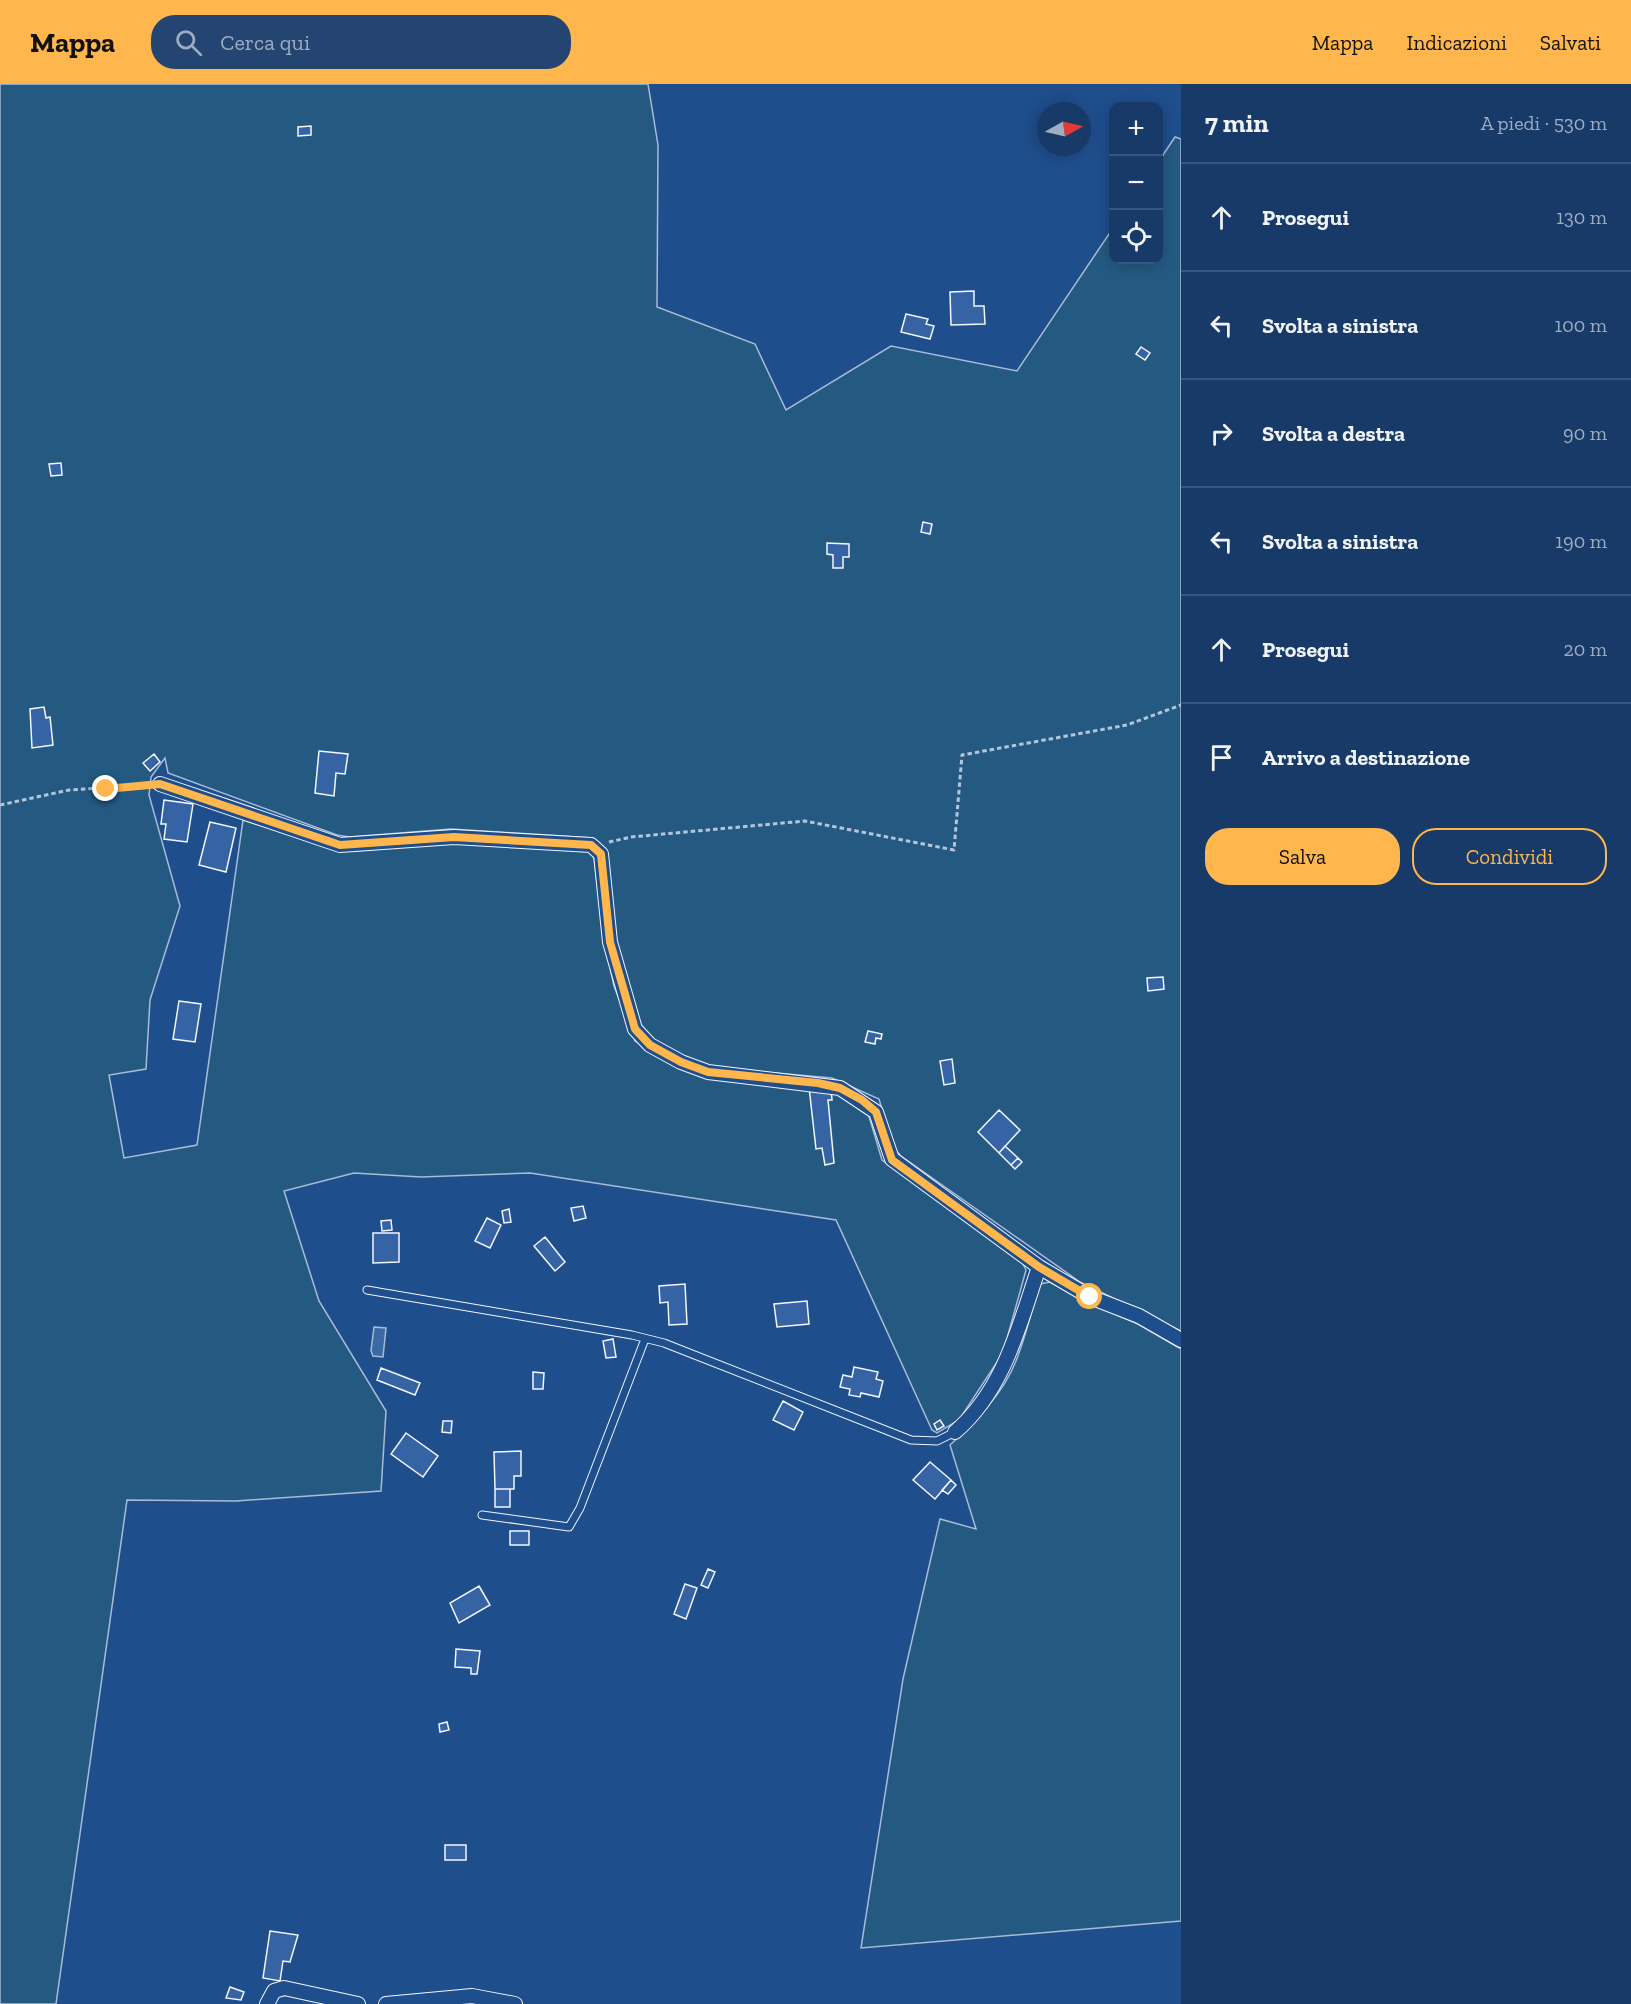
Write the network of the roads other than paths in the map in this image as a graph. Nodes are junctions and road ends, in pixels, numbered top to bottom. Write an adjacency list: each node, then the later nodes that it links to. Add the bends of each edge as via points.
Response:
1 (160, 784): 2 (street, via 340,845 454,837 591,845 601,854 610,942 625,1000 635,1029 650,1045 708,1072 818,1083 840,1088 862,1100 876,1112 892,1160)
2 (1039, 1267): 5 (street, via 1090,1297); 6 (street, via 1008,1359 990,1391)
3 (367, 1290): 4 (lane, via 578,1324)
4 (645, 1340): 6 (lane, via 664,1343 911,1440 937,1441); 7 (lane, via 580,1508 569,1527)
5 (1181, 1340)
6 (955, 1432)
7 (482, 1515)
8 (267, 2004): 9 (street, via 274,1991 284,1988)
9 (358, 2004)
10 (386, 2004): 11 (street, via 472,1996)
11 (514, 2004)

